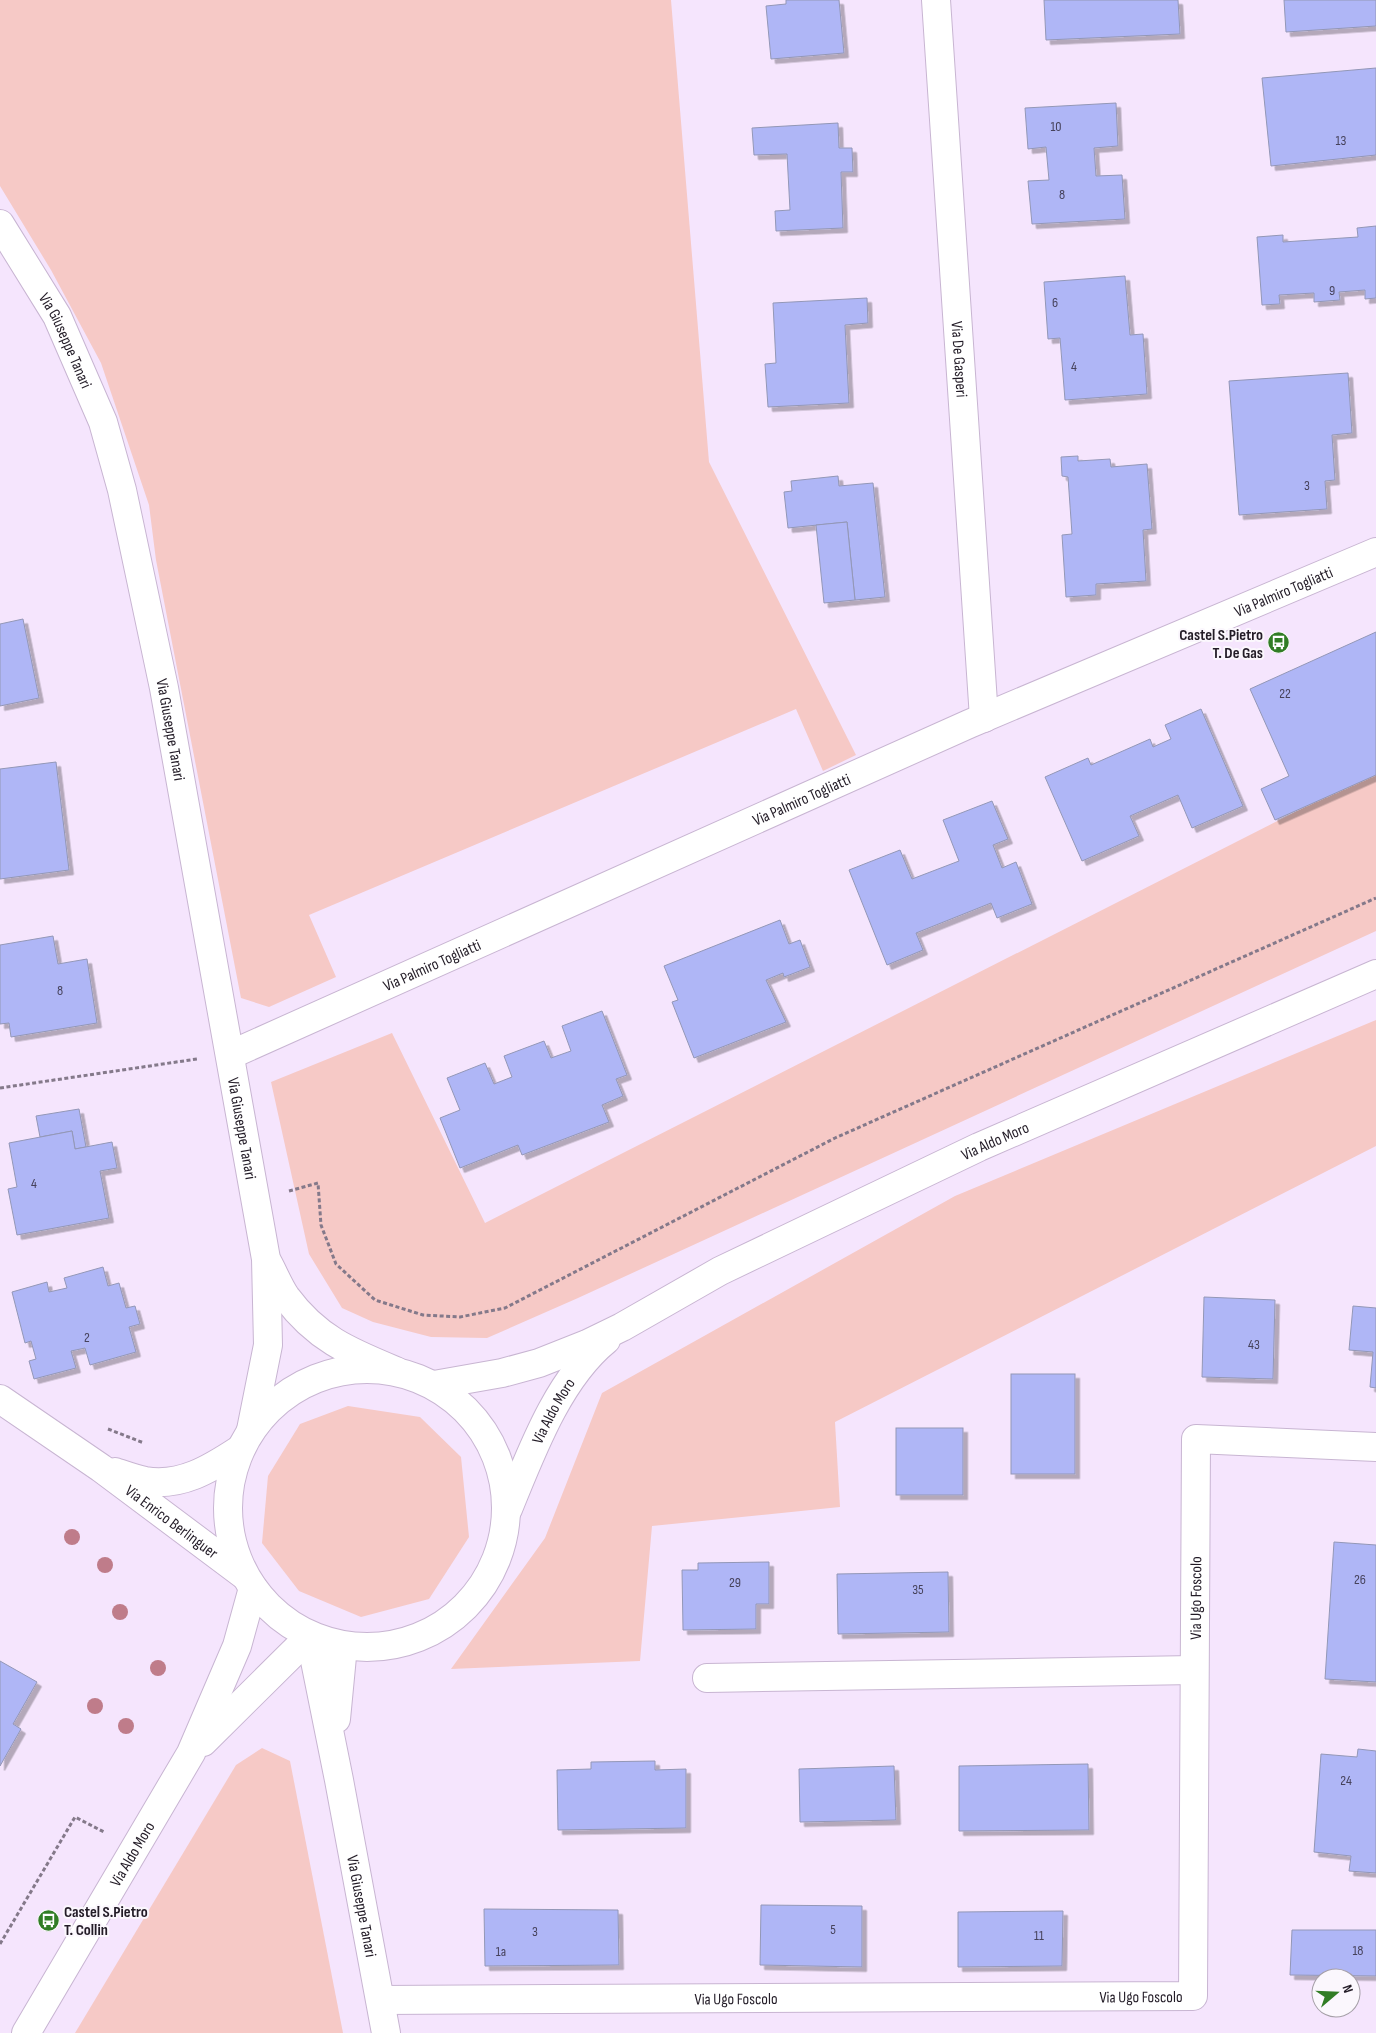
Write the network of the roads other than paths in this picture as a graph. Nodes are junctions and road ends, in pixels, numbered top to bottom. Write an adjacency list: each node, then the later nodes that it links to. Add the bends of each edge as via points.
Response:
1 (936, 0): 4 (street, Via De Gasperi)
2 (0, 224): 6 (street, Via Giuseppe Tanari, via 57,316 103,422 122,490 164,688)
3 (1376, 552): 4 (street, Via Palmiro Togliatti)
4 (984, 718): 6 (street, Via Palmiro Togliatti)
5 (1376, 974): 8 (street, Via Aldo Moro, via 979,1147 720,1271)
6 (230, 1055): 7 (street, Via Giuseppe Tanari)
7 (266, 1259): 9 (street, Via Giuseppe Tanari, via 285,1296 328,1339); 12 (street, Via Giuseppe Tanari, via 268,1345)
8 (622, 1327): 10 (street, Via Aldo Moro, via 539,1363); 15 (street, Via Aldo Moro, via 578,1369 541,1430)
9 (396, 1371): 10 (street); 12 (street, via 355,1368 314,1378 279,1399)
10 (434, 1385): 15 (street, via 465,1408 489,1439 503,1474)
11 (0, 1400): 14 (street, Via Enrico Berlinguer)
12 (245, 1440): 14 (street, Via Enrico Berlinguer, via 211,1469 174,1482 145,1481); 16 (street, Via Giuseppe Tanari, via 230,1481 228,1513 232,1545)
13 (1376, 1448): 19 (street, Via Ugo Foscolo, via 1196,1438)
14 (94, 1463): 16 (street, Via Enrico Berlinguer)
15 (506, 1512): 18 (street, via 502,1546 488,1578 468,1605 442,1627 411,1641 377,1648)
16 (248, 1582): 17 (street, via 278,1616); 21 (street, Via Aldo Moro, via 237,1646)
17 (310, 1636): 18 (street); 21 (street, Via Aldo Moro); 22 (street, Via Giuseppe Tanari)
18 (343, 1646): 22 (street, Via Giuseppe Tanari, via 335,1731)
19 (1194, 1670): 20 (street); 23 (street, Via Ugo Foscolo, via 1193,1996)
20 (707, 1678)
21 (191, 1753): 24 (street, Via Aldo Moro)
22 (340, 1780): 23 (street, Via Giuseppe Tanari)
23 (381, 2000): 25 (street, Via Giuseppe Tanari)
24 (26, 2033)
25 (386, 2033)

